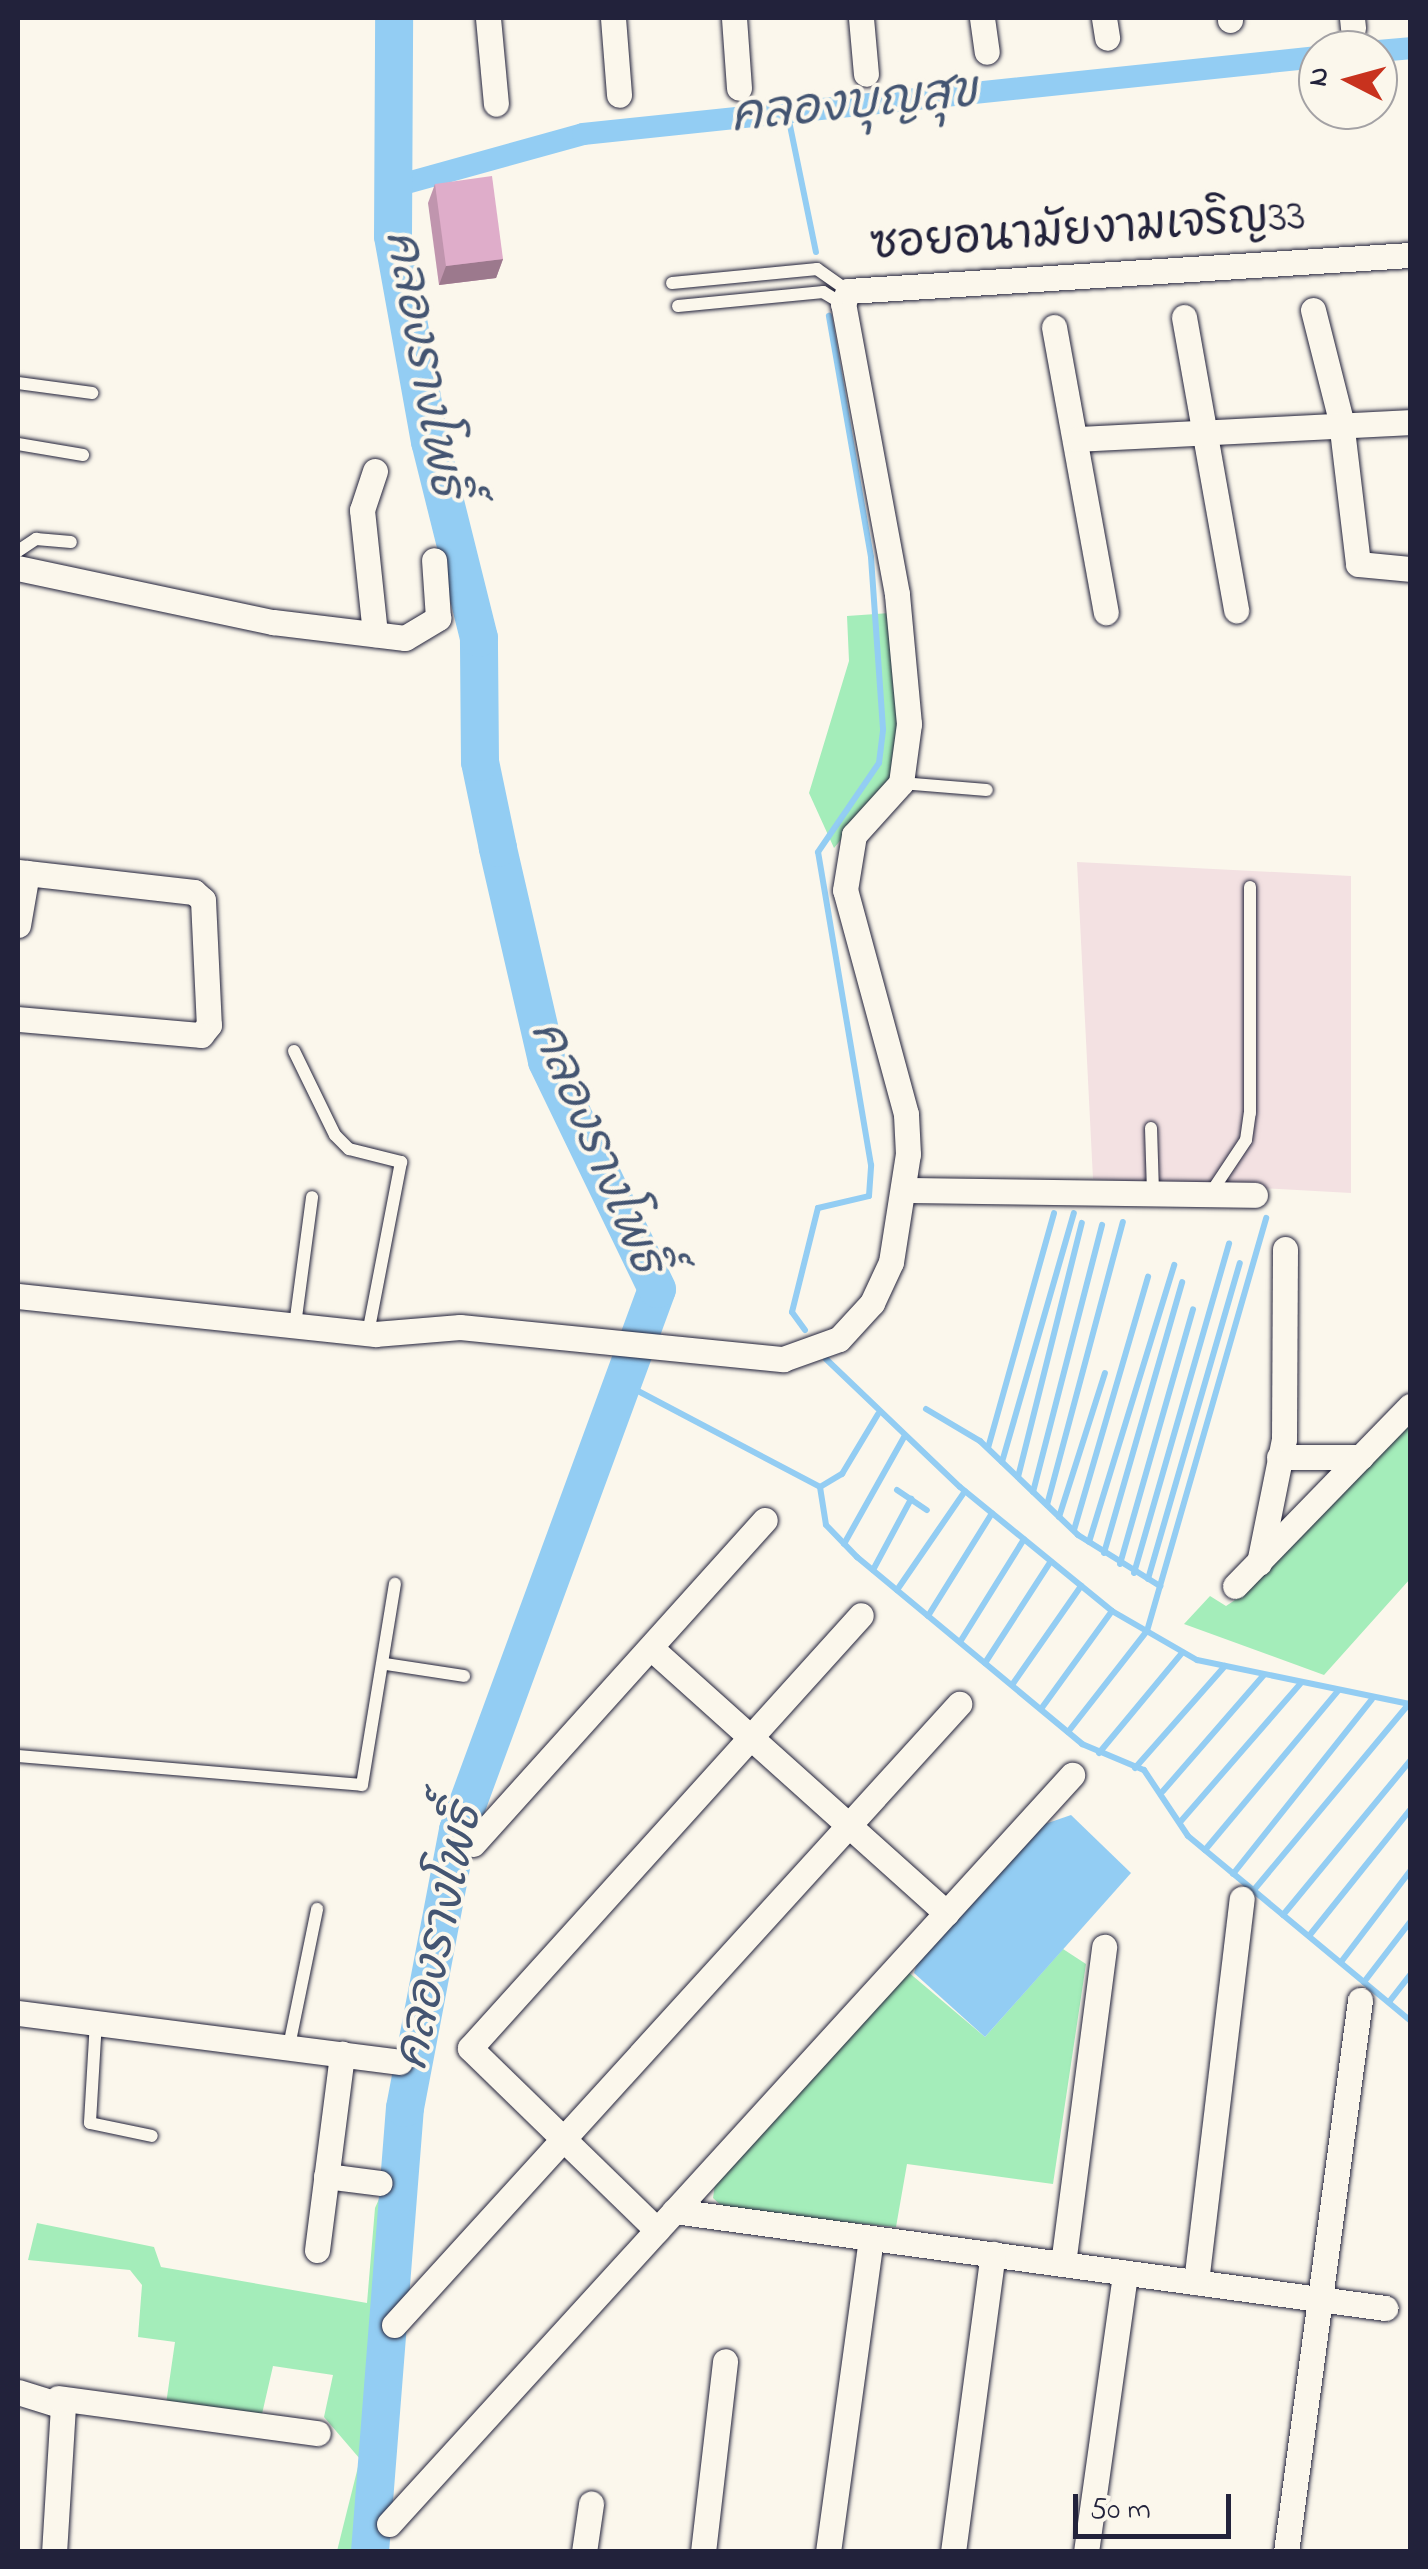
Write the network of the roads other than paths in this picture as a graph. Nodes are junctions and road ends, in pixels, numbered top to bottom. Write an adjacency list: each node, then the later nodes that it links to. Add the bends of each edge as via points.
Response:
1 (488, 18): 10 (street)
2 (613, 18): 9 (street)
3 (734, 18): 8 (street)
4 (861, 18): 7 (street)
5 (982, 18): 6 (street)
6 (987, 52)
7 (866, 74)
8 (739, 88)
9 (620, 95)
10 (496, 104)
11 (1410, 255): 13 (street, ซอยอนามัยงามเจริญ33)
12 (672, 282): 13 (lane, via 817,269)
13 (845, 298): 14 (lane, via 822,292); 35 (street, ซอยอนามัยงามเจริญ33, via 897,594 909,724)
14 (678, 306)
15 (1313, 310): 20 (street)
16 (1184, 316): 22 (street)
17 (1054, 327): 23 (street)
18 (18, 383): 19 (lane)
19 (92, 393)
20 (1341, 421): 21 (street); 22 (street); 31 (street, via 1358,564)
21 (1410, 422)
22 (1207, 429): 23 (street); 32 (street)
23 (1077, 439): 33 (street)
24 (18, 444): 25 (lane)
25 (83, 455)
26 (375, 471): 34 (street, via 362,510)
27 (71, 542): 28 (lane, via 36,539)
28 (18, 551)
29 (434, 560): 34 (street, via 434,627 419,637)
30 (18, 568): 34 (street)
31 (1410, 569)
32 (1236, 610)
33 (1106, 612)
34 (375, 634)
35 (901, 783): 36 (lane); 43 (street, via 854,836 845,890 906,1114)
36 (987, 790)
37 (22, 872): 39 (street); 40 (street, via 194,892 203,900 210,1025 201,1035)
38 (1250, 887): 45 (lane, via 1250,1113 1246,1140)
39 (18, 925)
40 (18, 1020)
41 (294, 1051): 51 (lane, via 334,1135 348,1148 401,1162)
42 (1151, 1128): 44 (lane)
43 (906, 1190): 44 (street); 51 (street, via 885,1276 839,1338 782,1359 609,1336 460,1327)
44 (1153, 1192): 45 (street)
45 (1210, 1194): 46 (street)
46 (1255, 1196)
47 (312, 1197): 50 (lane)
48 (1284, 1248): 53 (street, via 1291,1341)
49 (18, 1296): 50 (street)
50 (295, 1325): 51 (street)
51 (368, 1333)
52 (1410, 1406): 54 (street)
53 (1280, 1457): 54 (street); 56 (street)
54 (1362, 1457): 56 (street)
55 (765, 1520): 60 (street)
56 (1259, 1564): 58 (street)
57 (396, 1584): 61 (lane)
58 (1235, 1586)
59 (861, 1615): 64 (street)
60 (651, 1648): 64 (street); 68 (street)
61 (386, 1664): 62 (lane); 65 (lane, via 369,1778 346,1789)
62 (464, 1676)
63 (959, 1704): 67 (street)
64 (750, 1736): 67 (street); 80 (street, via 475,2037 473,2057)
65 (18, 1756)
66 (1072, 1775): 71 (street)
67 (848, 1825): 71 (street); 80 (street)
68 (473, 1844)
69 (1242, 1899): 89 (street)
70 (318, 1909): 76 (lane)
71 (946, 1913): 83 (street)
72 (1104, 1947): 87 (street)
73 (1360, 2000): 90 (street)
74 (18, 2014): 75 (street)
75 (96, 2021): 76 (street); 79 (lane, via 90,2123)
76 (289, 2046): 77 (street)
77 (342, 2054): 78 (street); 81 (street)
78 (400, 2062)
79 (152, 2136)
80 (562, 2140): 83 (street); 92 (street)
81 (326, 2176): 82 (street); 85 (street)
82 (380, 2183)
83 (666, 2220): 84 (street); 98 (street)
84 (871, 2238): 86 (street); 102 (street)
85 (317, 2250)
86 (994, 2254): 87 (street); 103 (street)
87 (1063, 2264): 88 (street)
88 (1125, 2273): 89 (street); 104 (street)
89 (1196, 2282): 90 (street)
90 (1320, 2300): 91 (street); 105 (street)
91 (1384, 2308)
92 (394, 2325)
93 (725, 2361): 101 (street)
94 (18, 2392): 95 (street)
95 (58, 2398): 96 (street); 99 (street)
96 (318, 2433)
97 (591, 2504): 100 (street)
98 (389, 2524)
99 (54, 2552)
100 (584, 2552)
101 (703, 2552)
102 (828, 2552)
103 (952, 2552)
104 (1086, 2552)
105 (1286, 2552)

